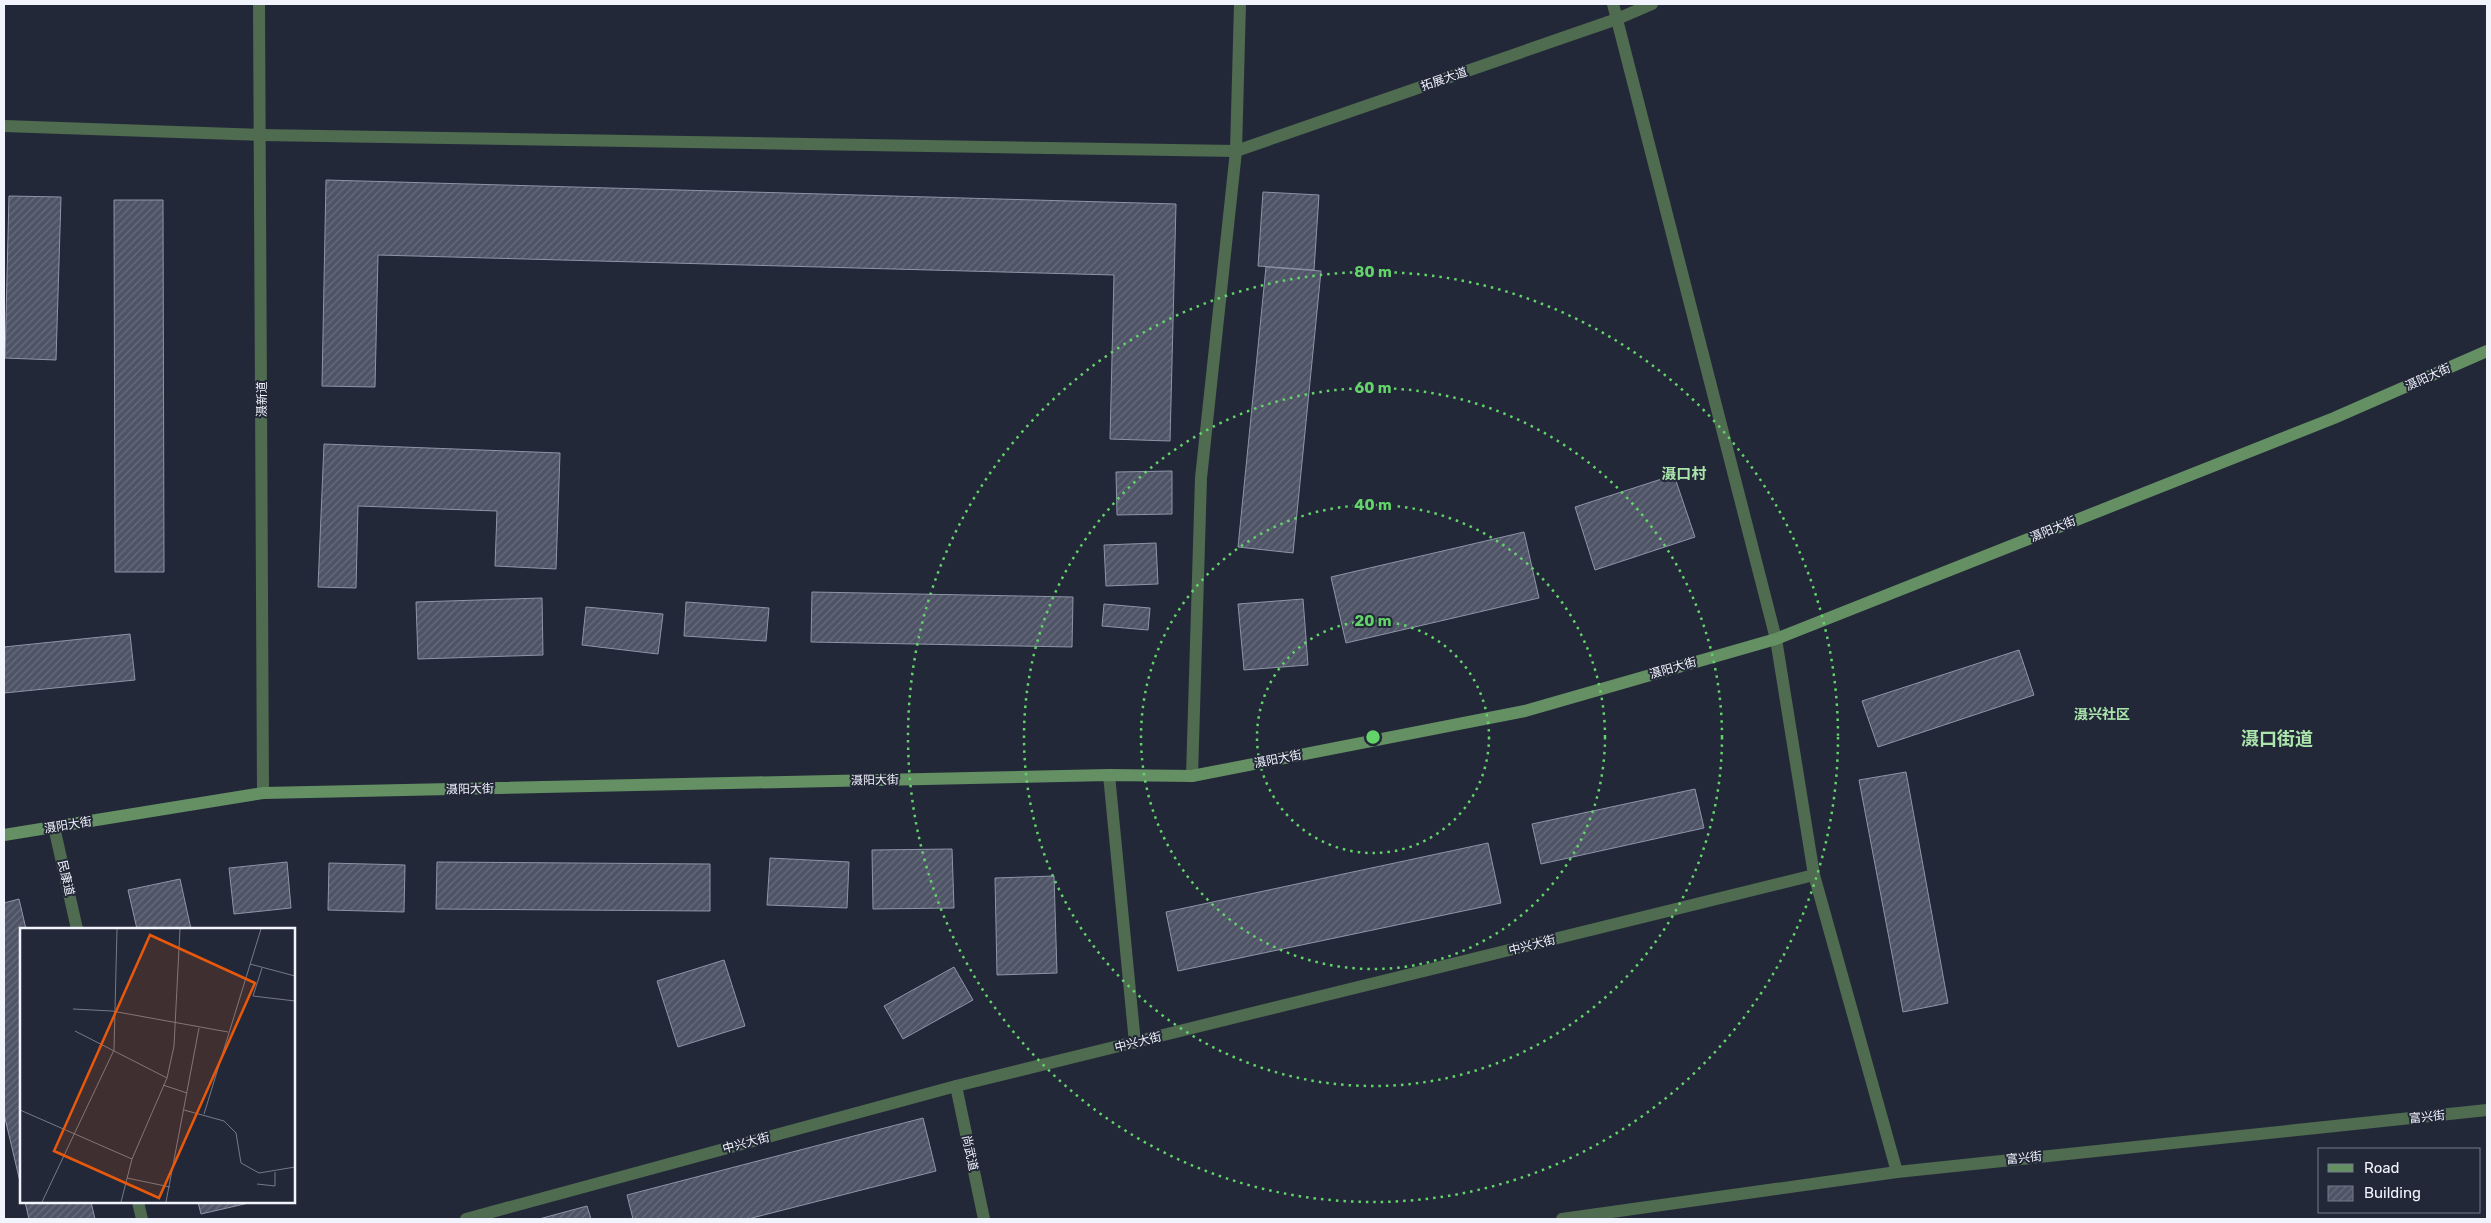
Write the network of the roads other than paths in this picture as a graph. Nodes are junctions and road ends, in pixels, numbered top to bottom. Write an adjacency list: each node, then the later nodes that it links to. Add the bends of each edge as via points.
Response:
1 (259, 4): 7 (street, 滠新道)
2 (1240, 4): 8 (street)
3 (1613, 4): 5 (street)
4 (1652, 4): 5 (street, 拓展大道)
5 (1617, 19): 8 (street, 拓展大道); 10 (street)
6 (4, 126): 7 (street)
7 (261, 135): 8 (street); 13 (street, 滠新道)
8 (1236, 151): 12 (street, via 1201,478)
9 (2487, 351): 10 (main road, 滠阳大街, via 2334,418)
10 (1776, 638): 12 (main road, 滠阳大街, via 1525,711); 16 (street)
11 (1109, 775): 12 (main road, 滠阳大街); 13 (main road, 滠阳大街); 18 (street)
12 (1192, 776)
13 (264, 793): 14 (main road, 滠阳大街)
14 (54, 827): 15 (main road, 滠阳大街); 17 (street, 民康道)
15 (4, 835)
16 (1814, 875): 18 (street, 中兴大街); 21 (street)
17 (77, 928)
18 (1135, 1042): 19 (street, 中兴大街)
19 (956, 1086): 24 (street, 中兴大街); 25 (street, 尚武道)
20 (2487, 1110): 21 (street, 富兴街)
21 (1897, 1172): 26 (street, 富兴街)
22 (138, 1203): 23 (street)
23 (142, 1219)
24 (466, 1219)
25 (984, 1219)
26 (1562, 1219)

